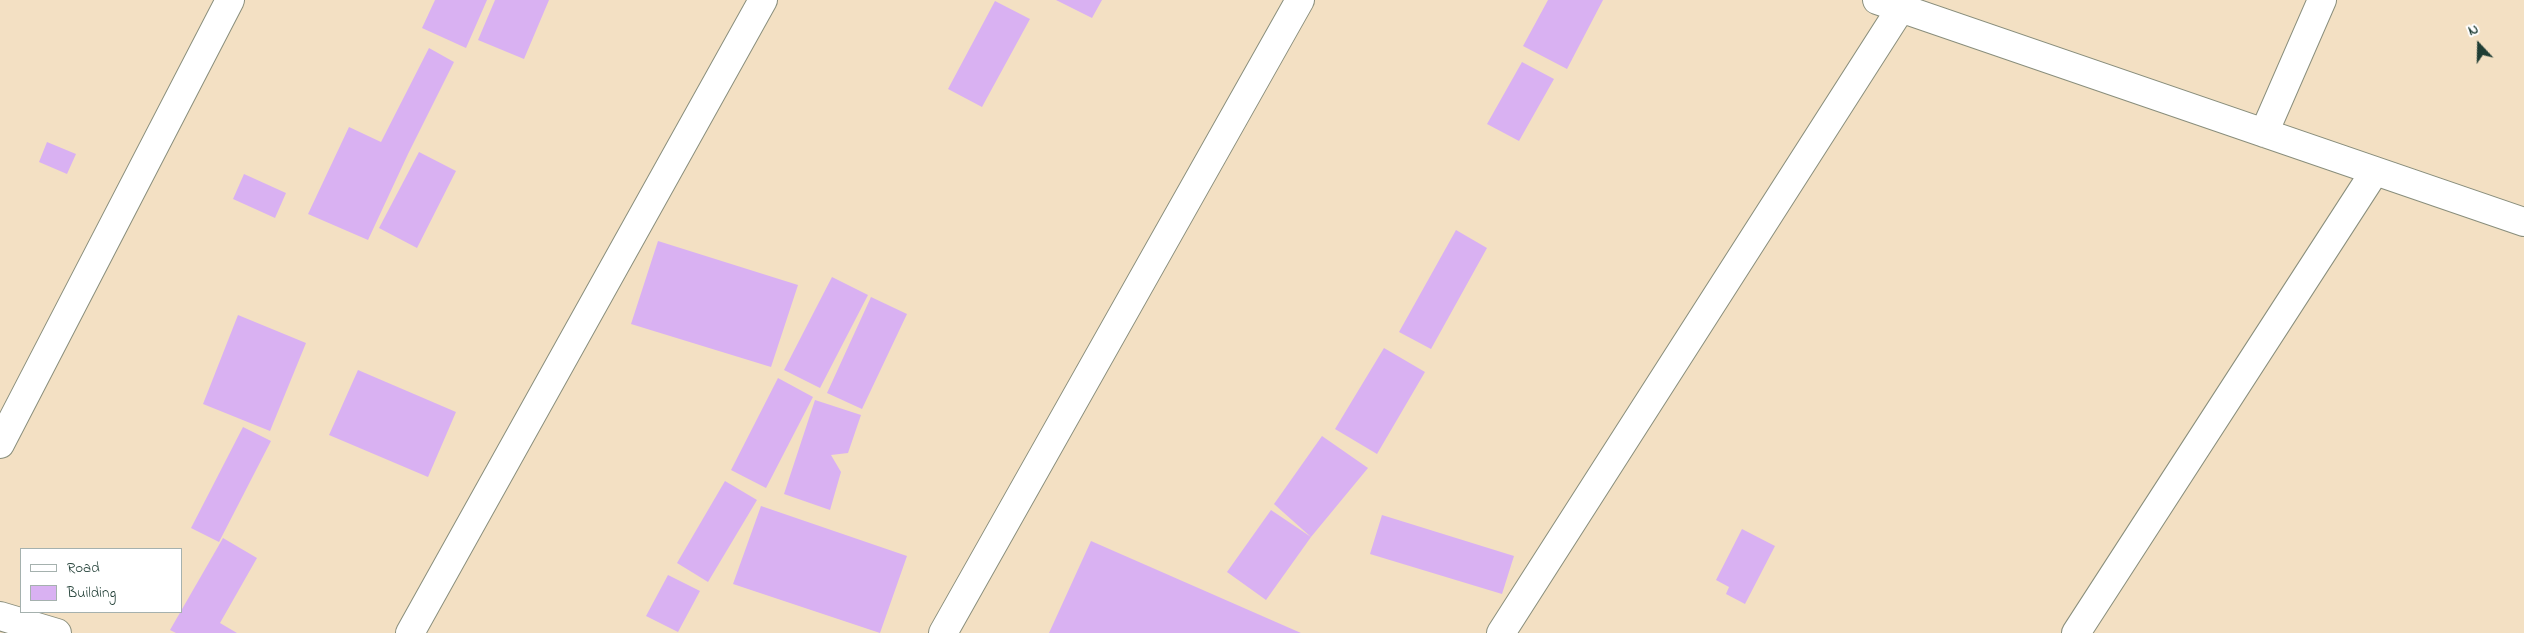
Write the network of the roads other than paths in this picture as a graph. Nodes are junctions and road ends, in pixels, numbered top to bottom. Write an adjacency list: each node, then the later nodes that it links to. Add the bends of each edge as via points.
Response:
1 (230, 0): 9 (street)
2 (763, 0): 12 (street)
3 (1300, 0): 13 (street)
4 (2322, 0): 6 (street)
5 (1889, 4): 6 (street); 14 (street)
6 (2264, 133): 7 (street)
7 (2375, 171): 8 (street); 15 (street)
8 (2524, 222)
9 (0, 444)
10 (0, 616): 11 (street)
11 (57, 633)
12 (410, 633)
13 (943, 633)
14 (1501, 633)
15 (2076, 633)

